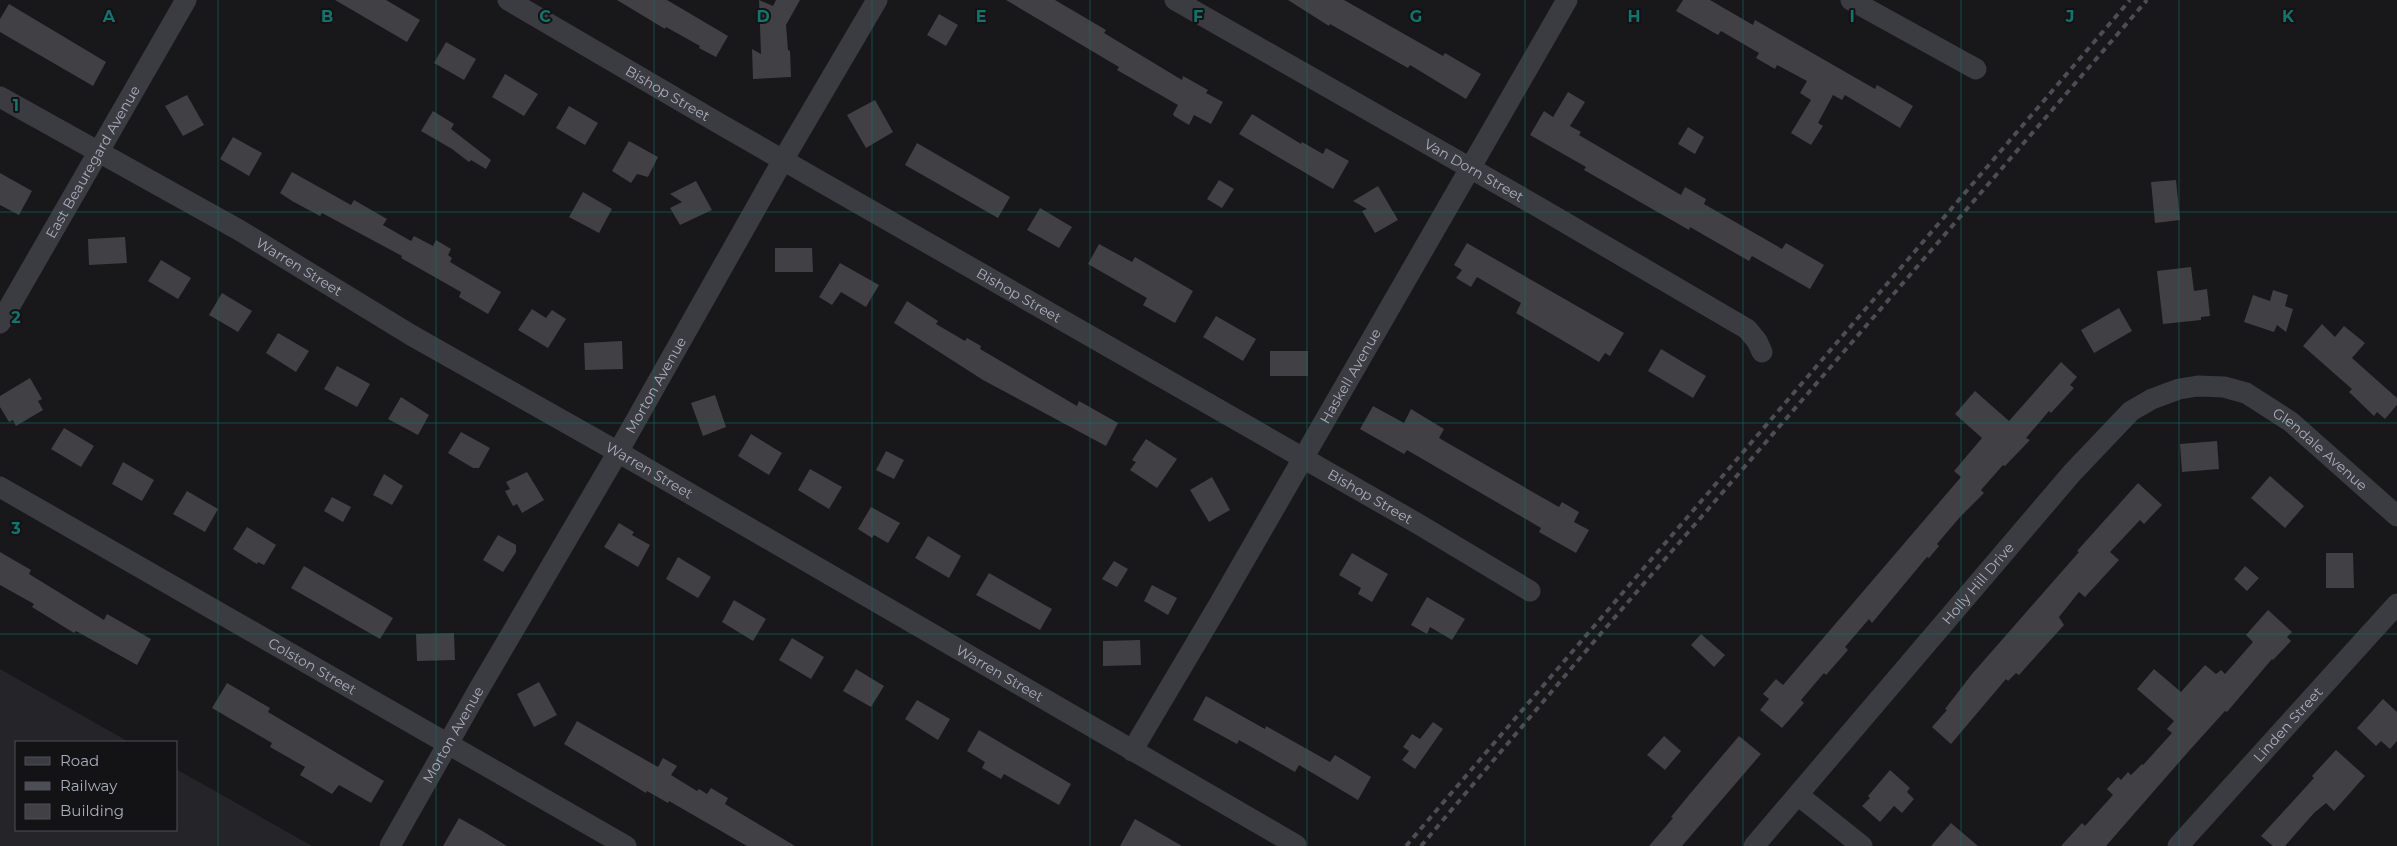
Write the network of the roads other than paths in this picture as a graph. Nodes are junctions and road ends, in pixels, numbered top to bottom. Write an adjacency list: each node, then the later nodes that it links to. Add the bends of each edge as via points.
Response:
1 (186, 0): 9 (street, East Beauregard Avenue)
2 (508, 0): 10 (street, Bishop Street)
3 (877, 0): 10 (street, Morton Avenue)
4 (1175, 0): 11 (street, Van Dorn Street)
5 (1567, 0): 11 (street, Haskell Avenue)
6 (1851, 0): 7 (street)
7 (1976, 69)
8 (0, 97): 9 (street, Warren Street)
9 (97, 153): 12 (street, East Beauregard Avenue); 15 (street, Warren Street, via 239,230 411,336)
10 (782, 160): 15 (street, Morton Avenue); 16 (street, Bishop Street)
11 (1471, 169): 13 (street, Van Dorn Street, via 1747,329); 16 (street, Haskell Avenue)
12 (0, 323)
13 (1762, 352)
14 (2238, 391): 18 (street, Glendale Avenue, via 2291,422); 23 (street, Holly Hill Drive, via 2198,386 2179,389 2131,411 2072,473)
15 (618, 452): 21 (street, Morton Avenue); 22 (street, Warren Street)
16 (1303, 459): 19 (street, Bishop Street, via 1420,524); 22 (street, Haskell Avenue)
17 (0, 487): 21 (street, Colston Street)
18 (2397, 516)
19 (1530, 592)
20 (2397, 604): 29 (street, Linden Street)
21 (448, 744): 25 (street, Morton Avenue); 26 (street, Colston Street)
22 (1132, 751): 24 (street, Warren Street)
23 (1798, 795): 27 (street, Holly Hill Drive); 28 (street)
24 (1296, 845)
25 (390, 846)
26 (626, 846)
27 (1754, 846)
28 (1862, 846)
29 (2178, 846)

